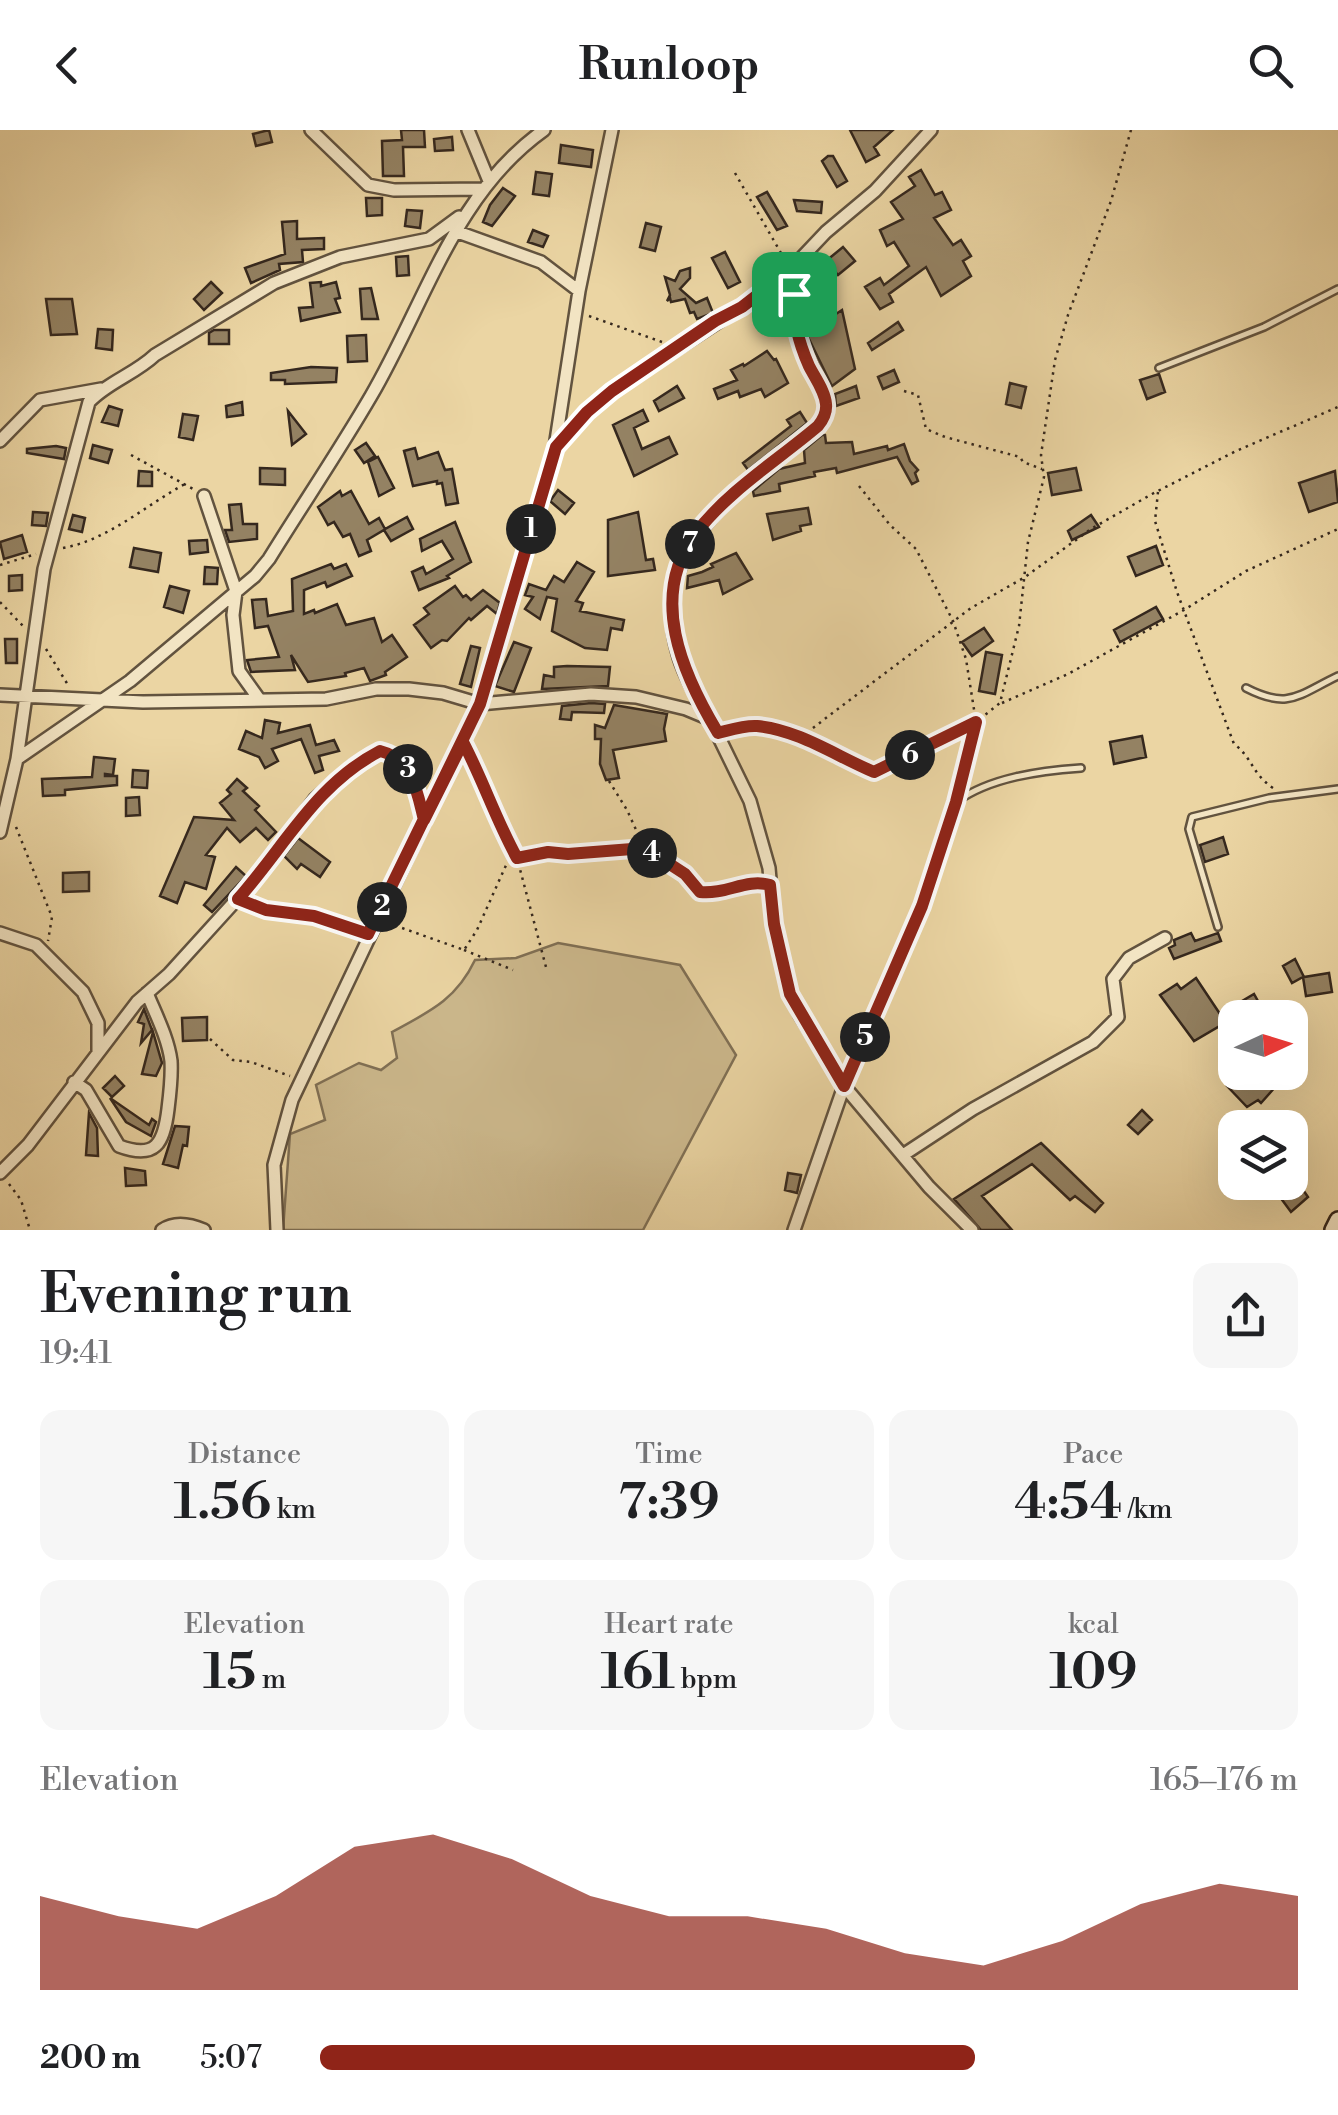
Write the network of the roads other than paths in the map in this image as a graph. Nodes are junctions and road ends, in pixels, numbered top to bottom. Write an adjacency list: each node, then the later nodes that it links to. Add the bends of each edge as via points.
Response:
1 (311, 130): 6 (street, via 368,184 394,190)
2 (468, 130): 6 (street)
3 (544, 130): 6 (street)
4 (612, 130): 11 (street)
5 (931, 130): 9 (street)
6 (486, 184): 7 (street)
7 (466, 210): 8 (street); 13 (street, via 429,239 340,257 274,283)
8 (455, 231): 11 (street, via 541,262); 17 (street, via 372,396 270,558)
9 (791, 269): 15 (street, via 612,391); 25 (street, via 794,322 823,392 825,417 696,532 678,567 676,644)
10 (1338, 289): 12 (lane)
11 (579, 290): 15 (street)
12 (1159, 368)
13 (101, 389): 14 (street, via 40,400); 21 (street, via 83,422 49,550)
14 (0, 440)
15 (556, 447): 24 (street)
16 (204, 496): 17 (street)
17 (236, 591): 22 (street, via 239,672); 23 (street)
18 (1338, 676): 19 (lane, via 1292,699 1272,701)
19 (1246, 688)
20 (0, 695): 21 (street)
21 (25, 696): 23 (street); 26 (street)
22 (259, 699): 23 (street); 24 (street, via 410,689)
23 (100, 702): 26 (street)
24 (480, 704): 25 (street, via 591,694 636,697); 30 (street)
25 (710, 719): 38 (street, via 750,801 769,868 790,994)
26 (17, 759): 29 (street)
27 (1081, 768): 38 (lane, via 1038,772 956,802 922,906)
28 (1338, 789): 32 (lane, via 1192,817 1189,829)
29 (3, 807): 31 (street)
30 (424, 820): 35 (street, via 414,781 394,754 380,751 354,764); 44 (street, via 284,1122 274,1164)
31 (0, 832)
32 (1218, 927)
33 (0, 934): 36 (street, via 36,945 93,1006)
34 (1165, 938): 39 (street, via 1128,958 1112,978 1118,1017 1093,1042)
35 (147, 993): 36 (street); 37 (street, via 170,1060 165,1133 158,1145 146,1152 118,1146 86,1090)
36 (98, 1052): 37 (street)
37 (74, 1082): 40 (street)
38 (844, 1086): 39 (street); 45 (street)
39 (903, 1155): 46 (street)
40 (0, 1175)
41 (1338, 1220): 47 (street)
42 (162, 1230): 43 (street, via 171,1224)
43 (204, 1230)
44 (277, 1230)
45 (794, 1230)
46 (972, 1230)
47 (1333, 1230)

